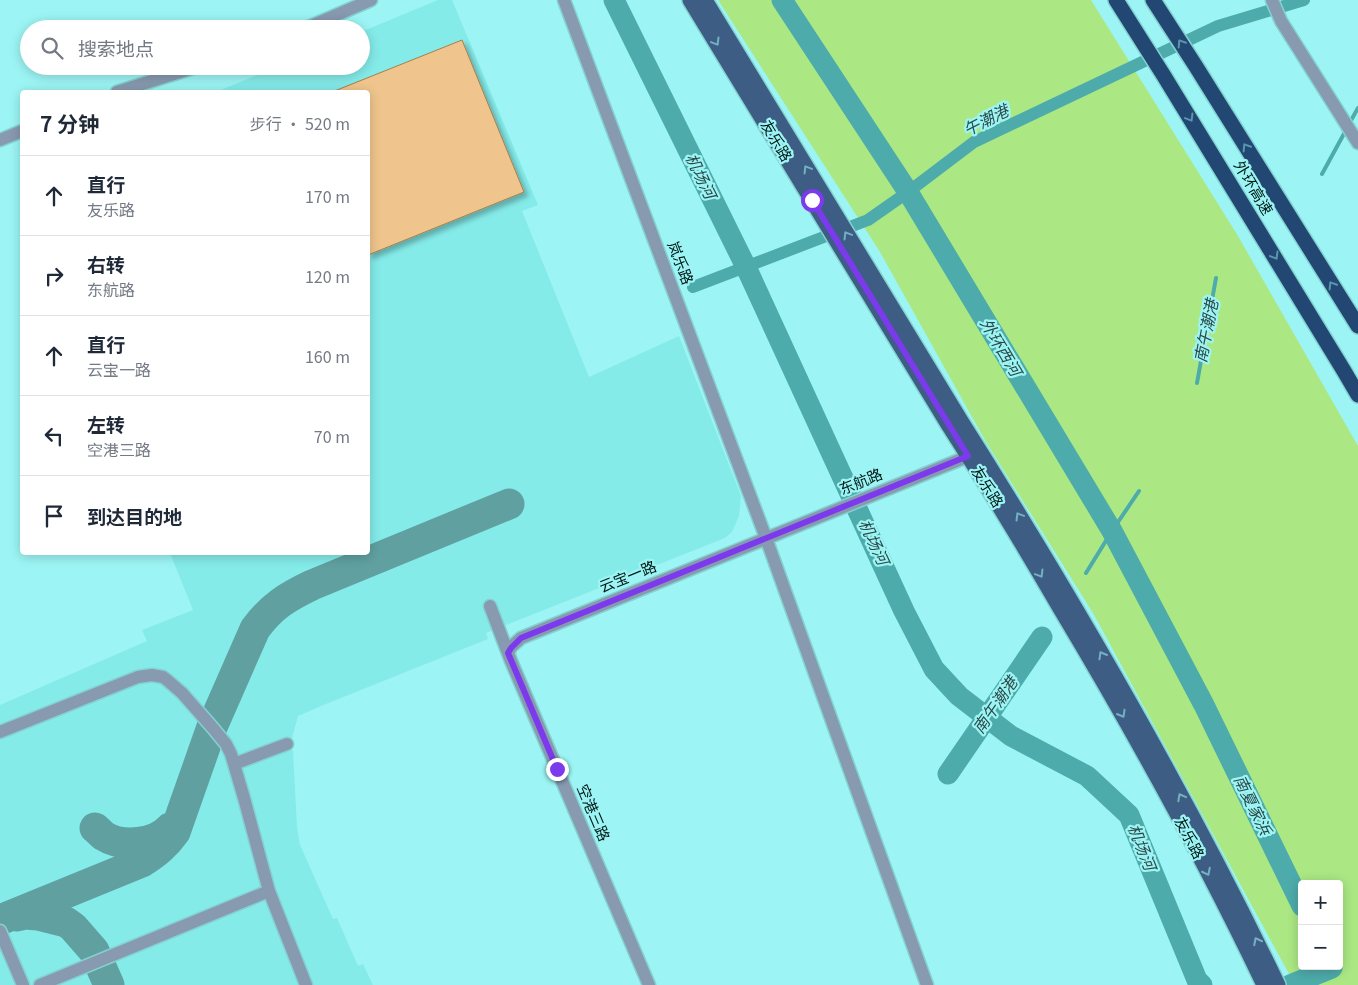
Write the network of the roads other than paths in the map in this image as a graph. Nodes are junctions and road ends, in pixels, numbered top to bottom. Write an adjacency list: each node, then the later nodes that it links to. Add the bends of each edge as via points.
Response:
1 (372, 0): 8 (street)
2 (564, 0): 19 (street, 岚乐路)
3 (690, 0): 14 (main road, 友乐路, one-way to 14)
4 (705, 0): 14 (main road, 友乐路, one-way to 4)
5 (1116, 0): 16 (highway, 外环高速, one-way to 16)
6 (1153, 0): 15 (highway, 外环高速, one-way to 6)
7 (1272, 0): 13 (street)
8 (325, 20)
9 (171, 75): 10 (street)
10 (123, 90)
11 (20, 132): 12 (street)
12 (0, 140)
13 (1356, 140)
14 (827, 214): 17 (main road, 友乐路)
15 (1358, 326)
16 (1358, 395)
17 (974, 454): 18 (street); 19 (street, 东航路); 32 (main road, 友乐路, one-way to 32, via 1140,746); 33 (main road, 友乐路, one-way to 17, via 1151,740 1056,577)
18 (945, 468)
19 (766, 538): 21 (street, 云宝一路, via 521,638); 31 (street, 岚乐路)
20 (490, 606): 21 (street, 空港三路)
21 (508, 653): 30 (street, 空港三路)
22 (0, 732): 24 (street, via 138,676 152,675 163,677 182,693 223,740)
23 (287, 744): 24 (street)
24 (234, 764): 25 (street)
25 (269, 891): 28 (street); 29 (street)
26 (0, 931): 27 (street)
27 (23, 985)
28 (40, 985)
29 (306, 985)
30 (649, 985)
31 (927, 985)
32 (1264, 985)
33 (1278, 985)

